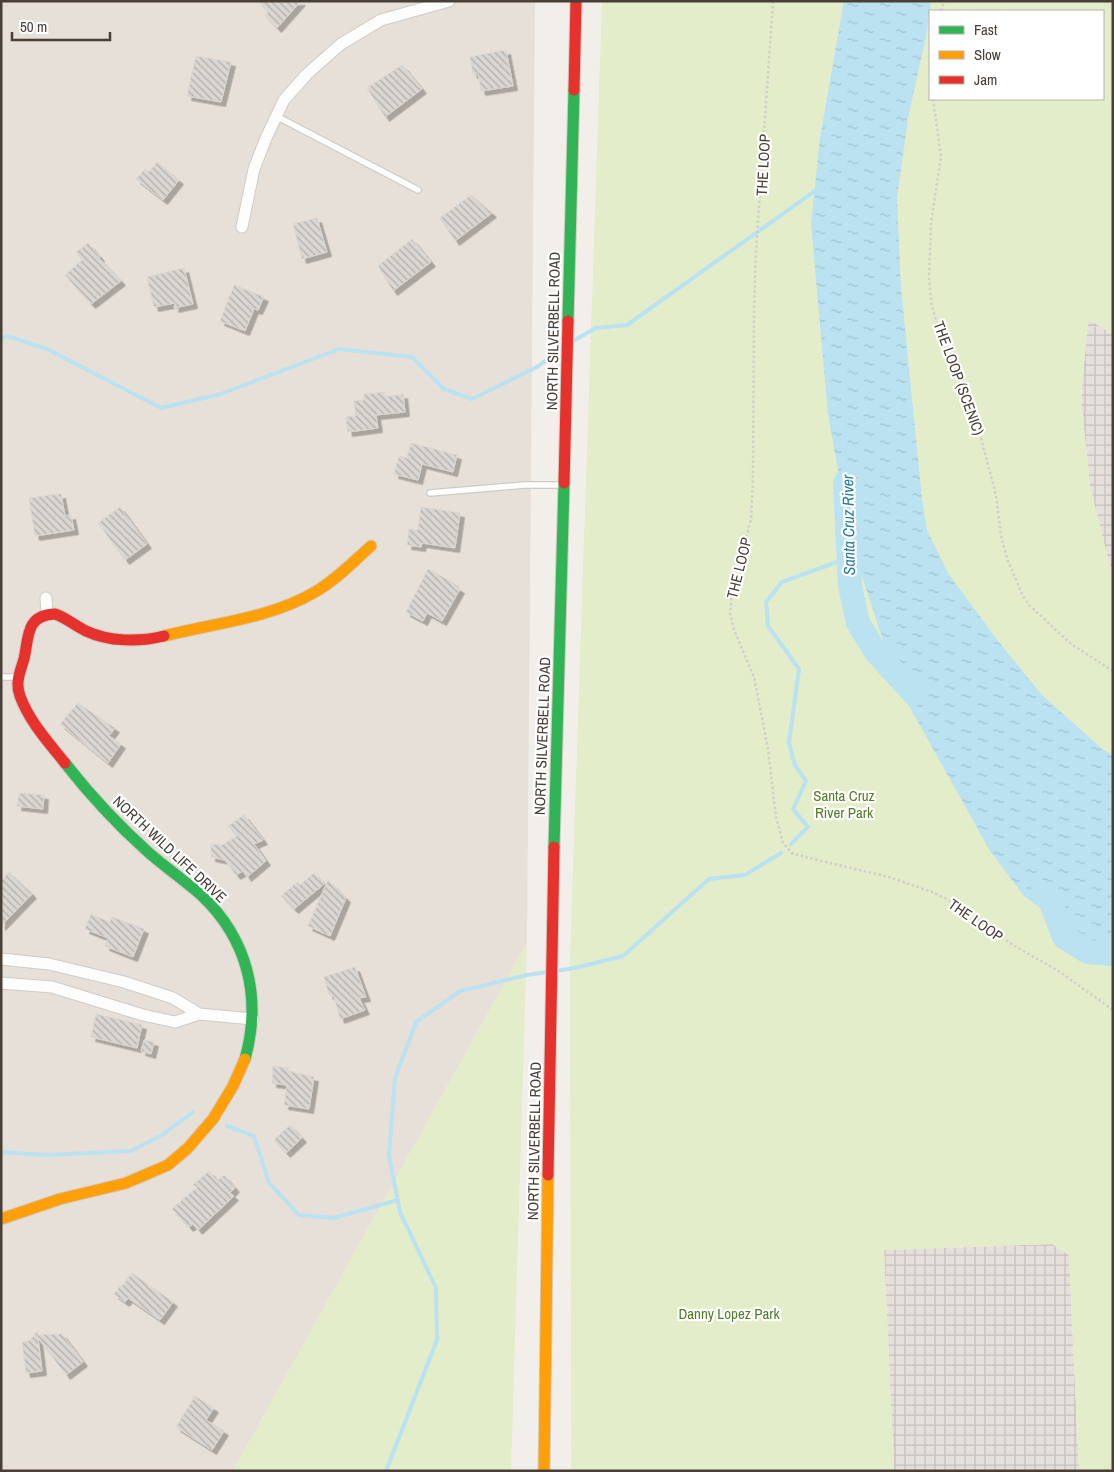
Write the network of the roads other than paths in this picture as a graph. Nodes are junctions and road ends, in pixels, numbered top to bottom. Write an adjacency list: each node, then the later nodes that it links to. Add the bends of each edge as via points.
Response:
1 (449, 1): 3 (street, via 381,20 341,44 284,100)
2 (576, 1): 6 (main road, NORTH SILVERBELL ROAD)
3 (276, 116): 4 (lane); 5 (street, via 254,169)
4 (418, 190)
5 (242, 228)
6 (564, 486): 7 (lane, via 525,485); 18 (main road, NORTH SILVERBELL ROAD, via 551,972)
7 (430, 493)
8 (371, 546): 10 (main road, via 314,593 264,612 209,627 133,640 102,637 55,614)
9 (46, 598): 10 (street)
10 (47, 615): 12 (main road, NORTH WILD LIFE DRIVE, via 35,620 29,629)
11 (1, 677): 12 (lane)
12 (18, 677): 16 (main road, NORTH WILD LIFE DRIVE, via 19,693 30,713 82,786 154,858 206,900 222,920 237,944 251,979)
13 (1, 959): 15 (street, via 50,964 124,982 173,998)
14 (1, 984): 15 (street, via 52,987 176,1022)
15 (199, 1014): 16 (street)
16 (253, 1020): 17 (main road, NORTH WILD LIFE DRIVE, via 250,1045 239,1075 222,1106 202,1134 167,1165 133,1180)
17 (1, 1218)
18 (544, 1471)

